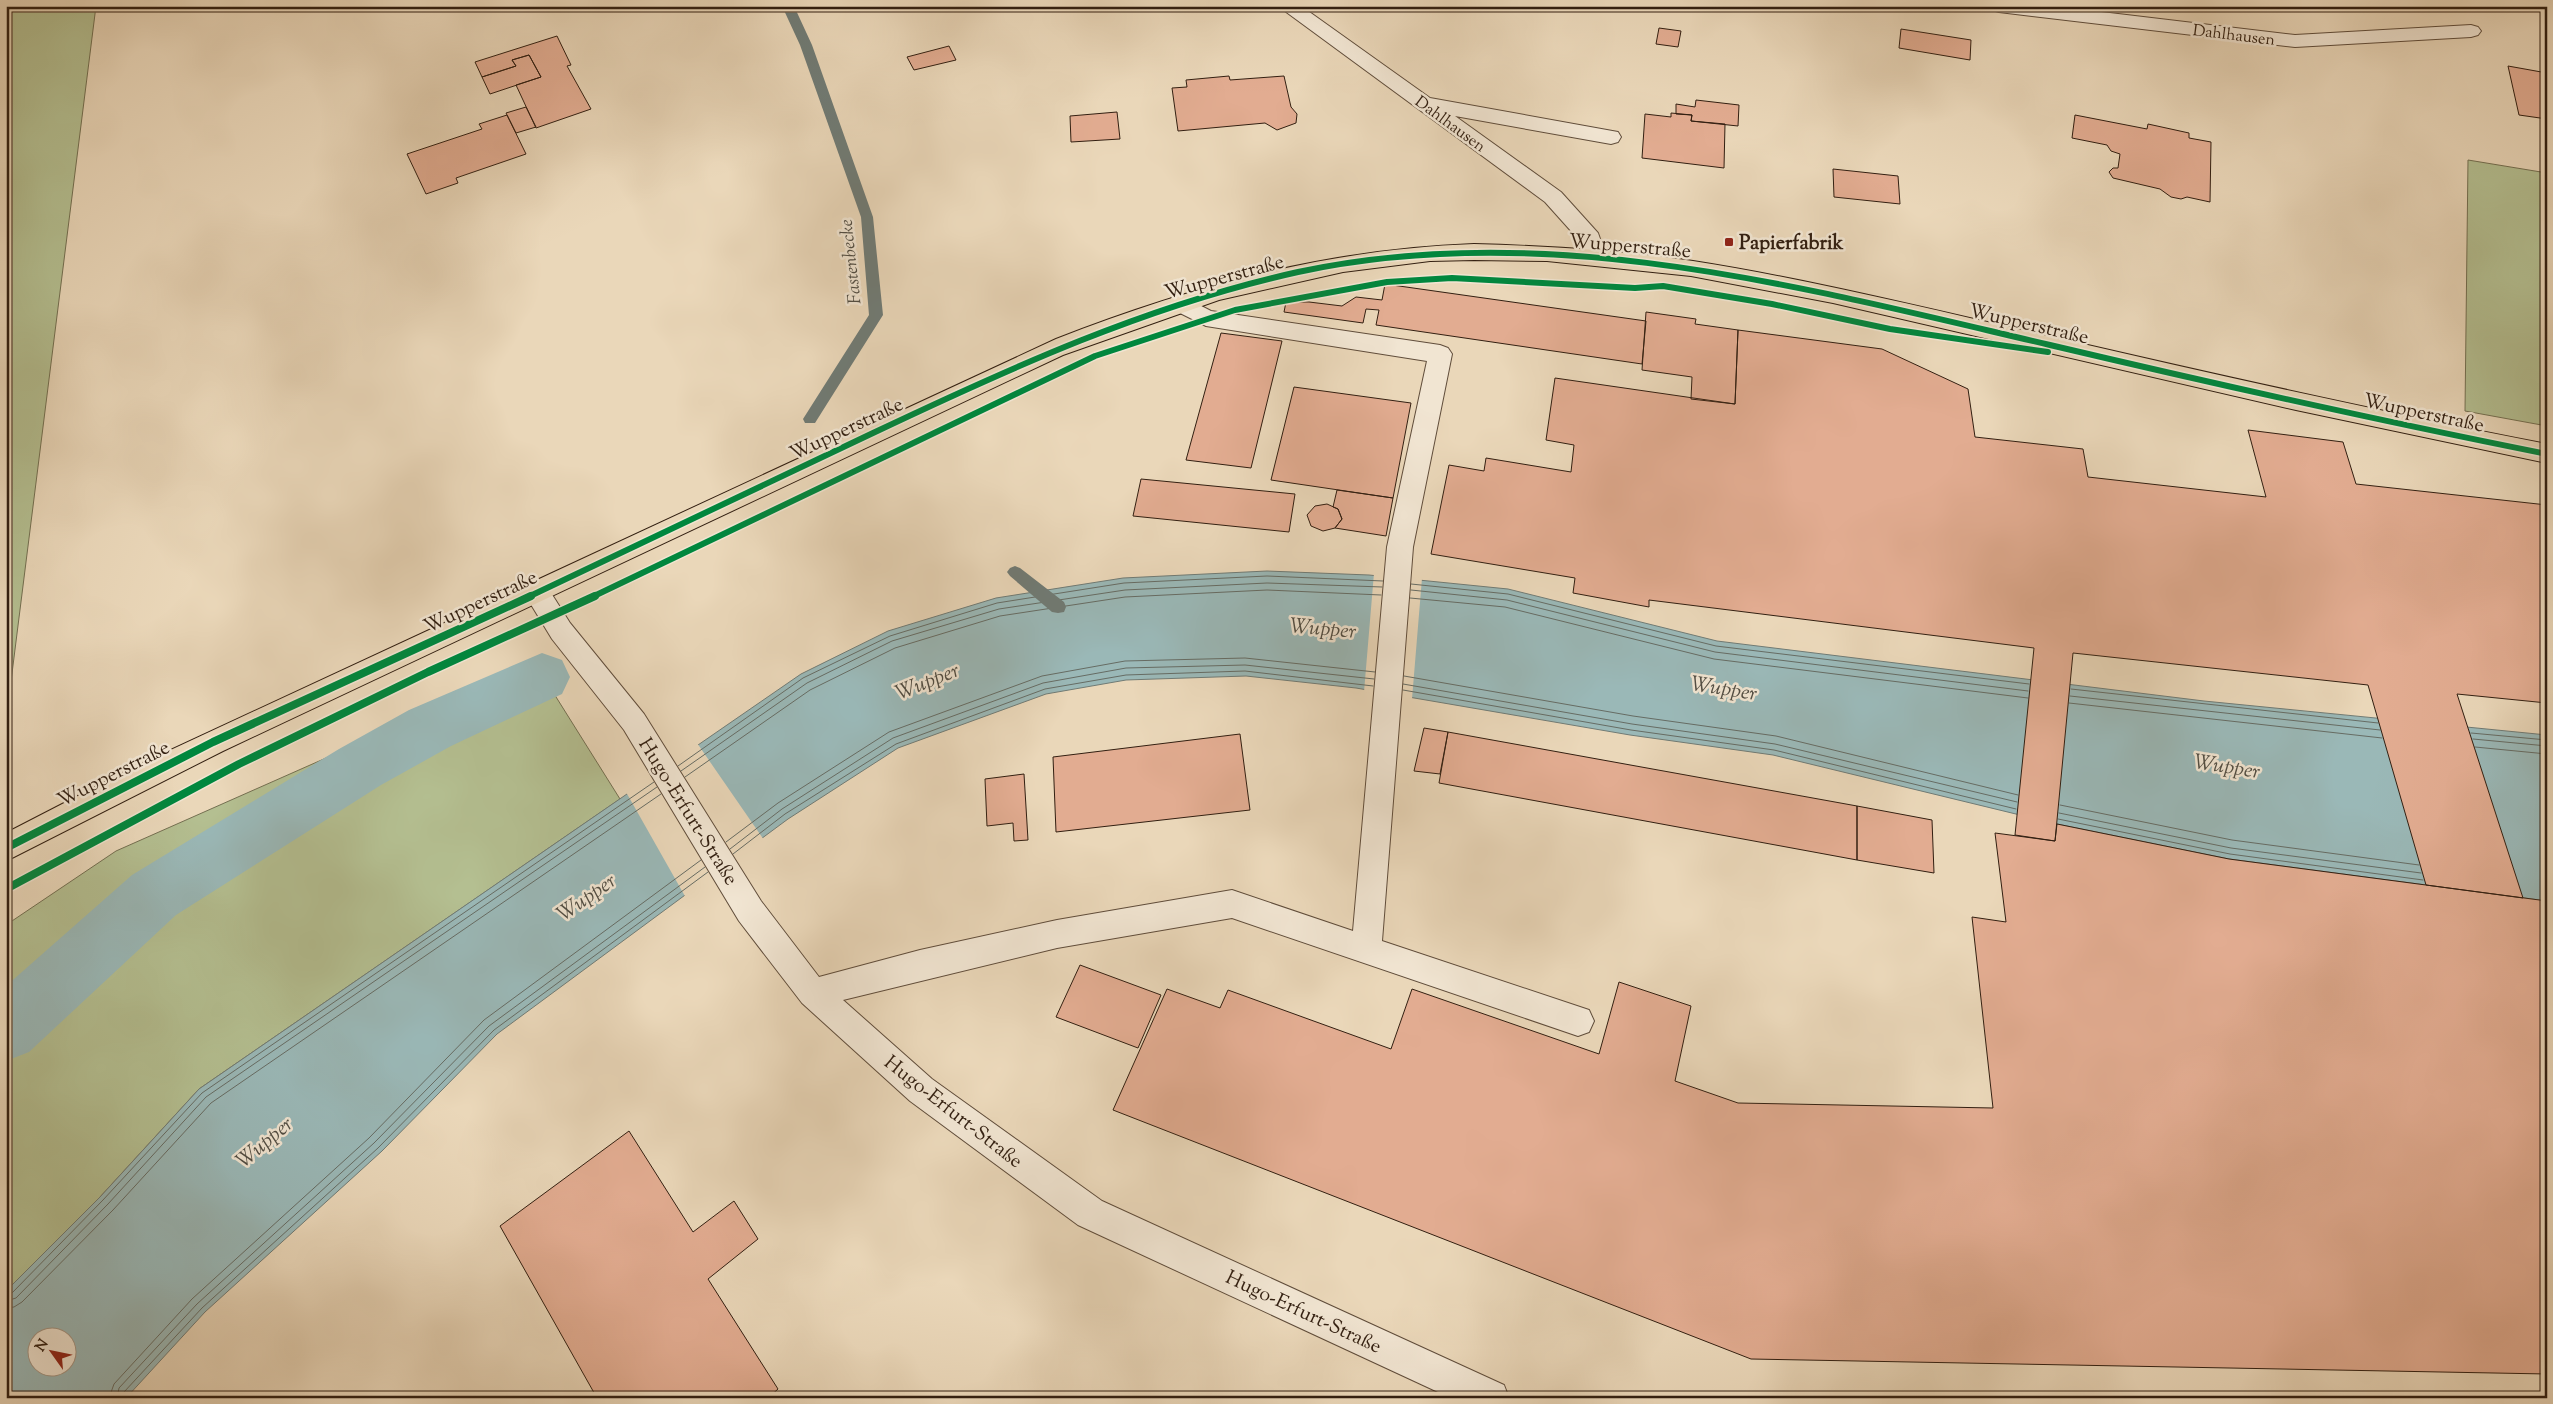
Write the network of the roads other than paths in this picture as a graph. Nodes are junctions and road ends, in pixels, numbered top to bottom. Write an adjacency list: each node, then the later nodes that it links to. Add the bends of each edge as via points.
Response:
1 (1288, 6): 4 (street, Dahlhausen)
2 (1999, 6): 3 (street, Dahlhausen, via 2295,41)
3 (2471, 31)
4 (1424, 103): 5 (street); 6 (street, Dahlhausen, via 1553,197 1590,238)
5 (1611, 137)
6 (1595, 256): 7 (main road, Wupperstraße, via 1476,252 1402,256 1314,268); 8 (main road, Wupperstraße, via 1660,262 1785,282 2130,364)
7 (1180, 303): 9 (main road, Wupperstraße, via 1061,346); 11 (street, via 1206,318 1440,354 1400,548)
8 (2547, 454)
9 (537, 593): 10 (main road, Wupperstraße, via 177,758); 12 (street, Hugo-Erfurt-Straße, via 561,631 634,722 750,911)
10 (6, 848)
11 (1366, 950): 12 (street, via 1232,904 1057,934); 13 (street)
12 (813, 993): 14 (street, Hugo-Erfurt-Straße, via 921,1090 1090,1213)
13 (1578, 1021)
14 (1491, 1398)

